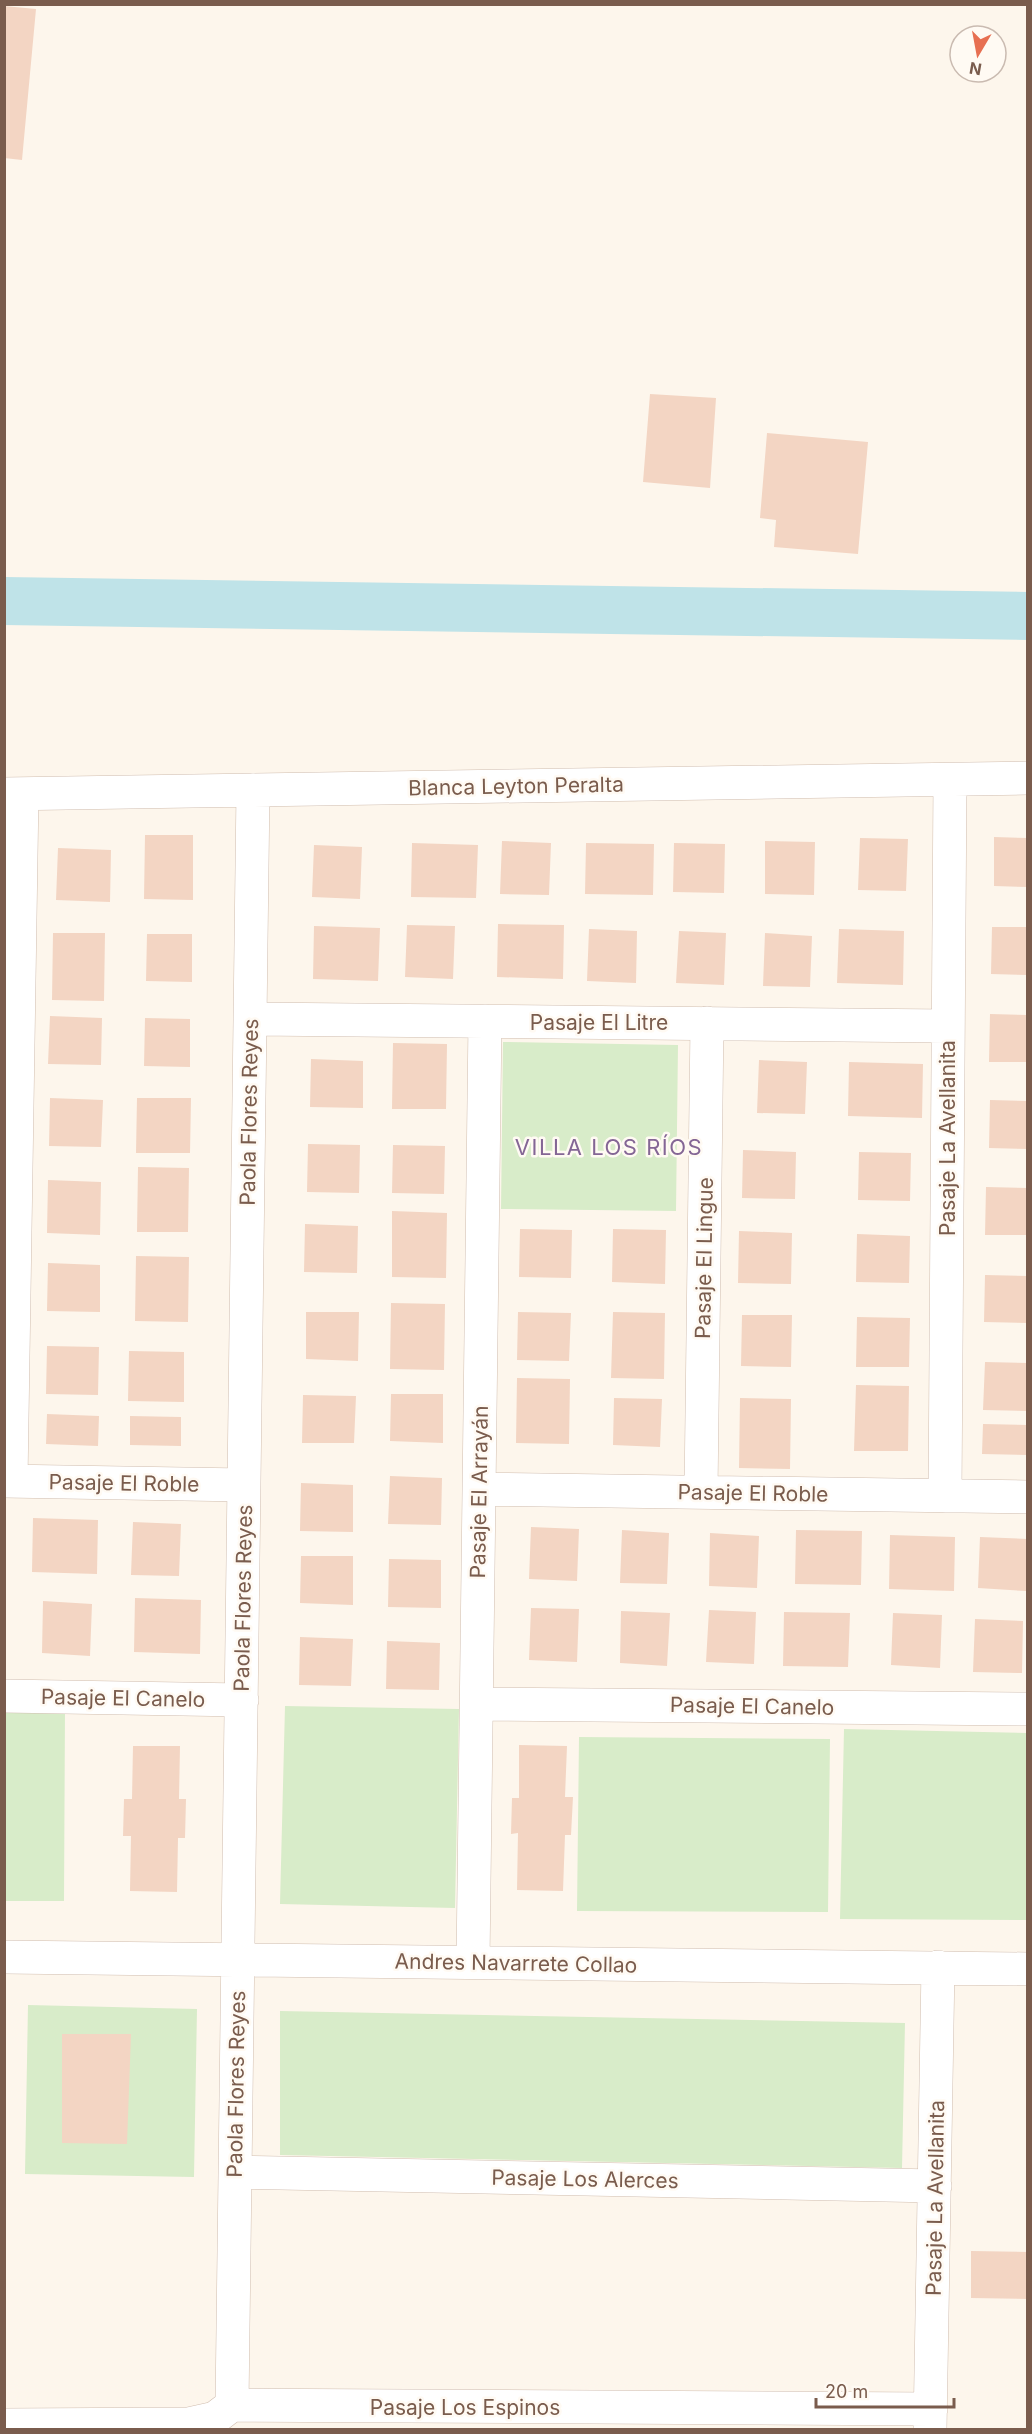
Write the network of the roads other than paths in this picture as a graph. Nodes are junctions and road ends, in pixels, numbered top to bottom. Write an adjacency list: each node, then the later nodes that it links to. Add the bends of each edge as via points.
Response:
1 (1028, 778): 2 (street, Blanca Leyton Peralta)
2 (950, 780): 3 (street, Blanca Leyton Peralta); 8 (street, Pasaje La Avellanita)
3 (253, 790): 4 (street, Blanca Leyton Peralta); 5 (street, Paola Flores Reyes)
4 (14, 794): 9 (street)
5 (250, 1019): 6 (street, Pasaje El Litre); 12 (street, Paola Flores Reyes)
6 (485, 1021): 7 (street, Pasaje El Litre); 13 (street, Pasaje El Arrayán)
7 (707, 1023): 8 (street, Pasaje El Litre); 14 (street, Pasaje El Lingue)
8 (948, 1026): 15 (street, Pasaje La Avellanita)
9 (11, 1030): 10 (street)
10 (9, 1253): 11 (street)
11 (8, 1481): 12 (street, Pasaje El Roble)
12 (244, 1485): 18 (street, Paola Flores Reyes)
13 (479, 1489): 14 (street, Pasaje El Roble); 19 (street, Pasaje El Arrayán)
14 (701, 1492): 15 (street, Pasaje El Roble)
15 (945, 1496): 16 (street, Pasaje El Roble)
16 (1028, 1497)
17 (4, 1696): 18 (street, Pasaje El Canelo)
18 (242, 1700): 22 (street, Paola Flores Reyes)
19 (477, 1704): 20 (street, Pasaje El Canelo); 23 (street, Pasaje El Arrayán)
20 (1028, 1709)
21 (4, 1957): 22 (street, Andres Navarrete Collao)
22 (238, 1959): 23 (street, Andres Navarrete Collao); 26 (street, Paola Flores Reyes)
23 (473, 1962): 24 (street, Andres Navarrete Collao)
24 (938, 1967): 25 (street, Andres Navarrete Collao); 27 (street, Pasaje La Avellanita)
25 (1028, 1969)
26 (235, 2172): 27 (street, Pasaje Los Alerces); 28 (street, Paola Flores Reyes)
27 (935, 2186): 30 (street, Pasaje La Avellanita)
28 (232, 2405): 29 (street, Pasaje Los Espinos); 31 (street, via 215,2418 188,2424)
29 (344, 2418): 30 (street, Pasaje Los Espinos)
30 (931, 2419)
31 (4, 2425)

